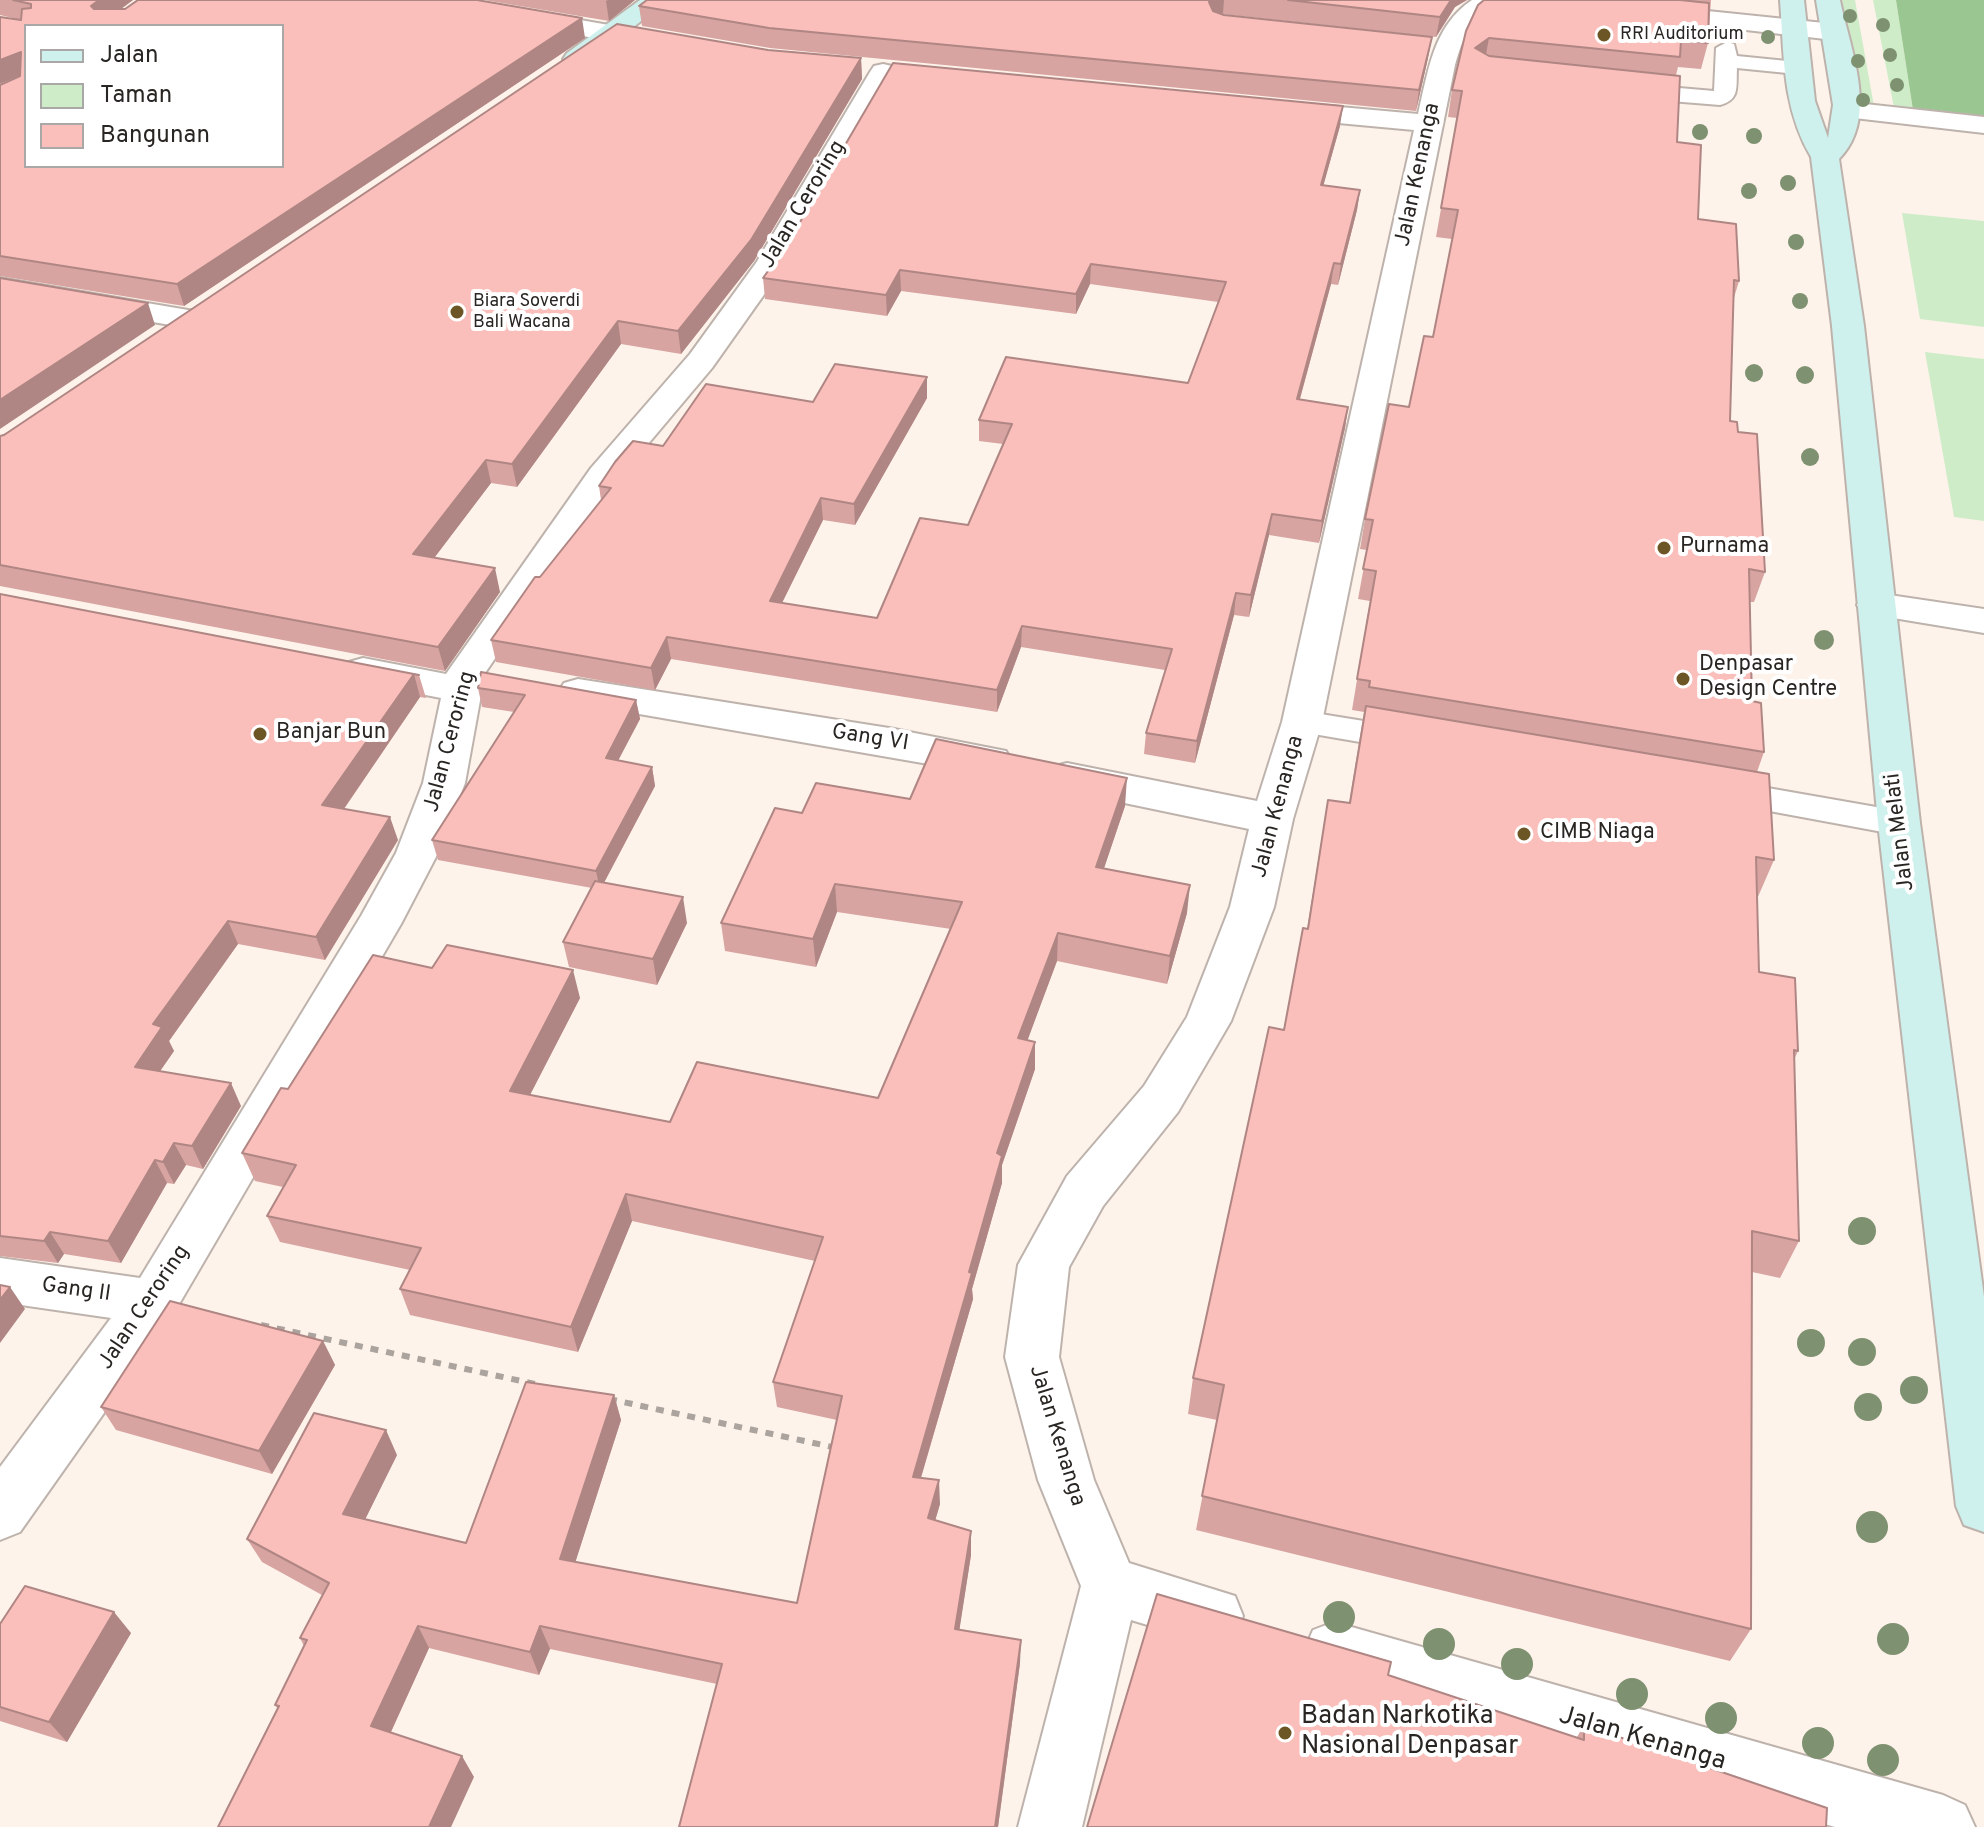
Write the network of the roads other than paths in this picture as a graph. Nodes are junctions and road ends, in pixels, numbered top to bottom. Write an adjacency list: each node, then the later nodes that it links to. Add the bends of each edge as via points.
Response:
1 (422, 0): 11 (street)
2 (656, 0): 11 (street)
3 (1479, 0): 7 (street)
4 (1500, 0): 7 (street)
5 (1792, 0): 9 (street, Jalan Melati)
6 (1828, 0): 10 (street)
7 (1488, 1): 19 (street, Jalan Kenanga, via 1463,15 1434,47)
8 (1627, 11): 9 (street)
9 (1796, 28): 10 (street); 13 (street, Jalan Melati)
10 (1834, 32): 18 (street)
11 (613, 34): 12 (street); 15 (street)
12 (675, 44)
13 (1797, 68): 16 (lane, via 1727,55 1725,96 1720,98); 21 (street, Jalan Melati, via 1801,110)
14 (886, 72): 29 (street, Jalan Ceroring, via 770,265 701,361 603,475)
15 (550, 77)
16 (1610, 88)
17 (1262, 108): 19 (street)
18 (1847, 110): 20 (street); 21 (street, via 1840,142)
19 (1429, 123): 30 (street, Jalan Kenanga)
20 (1984, 125)
21 (1825, 157): 26 (street, Jalan Melati)
22 (0, 287): 24 (street)
23 (214, 301): 24 (street)
24 (188, 319): 25 (street)
25 (148, 345)
26 (1876, 605): 27 (street); 34 (street, Jalan Melati)
27 (1984, 621)
28 (328, 665): 29 (street, Gang VI)
29 (465, 681): 33 (street, Gang VI, via 527,683 909,744); 36 (street, Jalan Ceroring, via 444,783 417,853)
30 (1302, 722): 31 (lane); 33 (street, Jalan Kenanga)
31 (1441, 745)
32 (1690, 786): 34 (lane)
33 (1272, 819): 39 (street, Jalan Kenanga, via 1252,907 1208,1021 1161,1099 1085,1191 1044,1265 1032,1357 1066,1480)
34 (1899, 823): 37 (street, Jalan Melati)
35 (0, 1280): 36 (street, Gang II)
36 (153, 1302): 38 (street, Jalan Ceroring)
37 (1984, 1506)
38 (0, 1513)
39 (1110, 1586): 40 (street); 41 (street, Jalan Kenanga)
40 (1050, 1827)
41 (1943, 1827)

